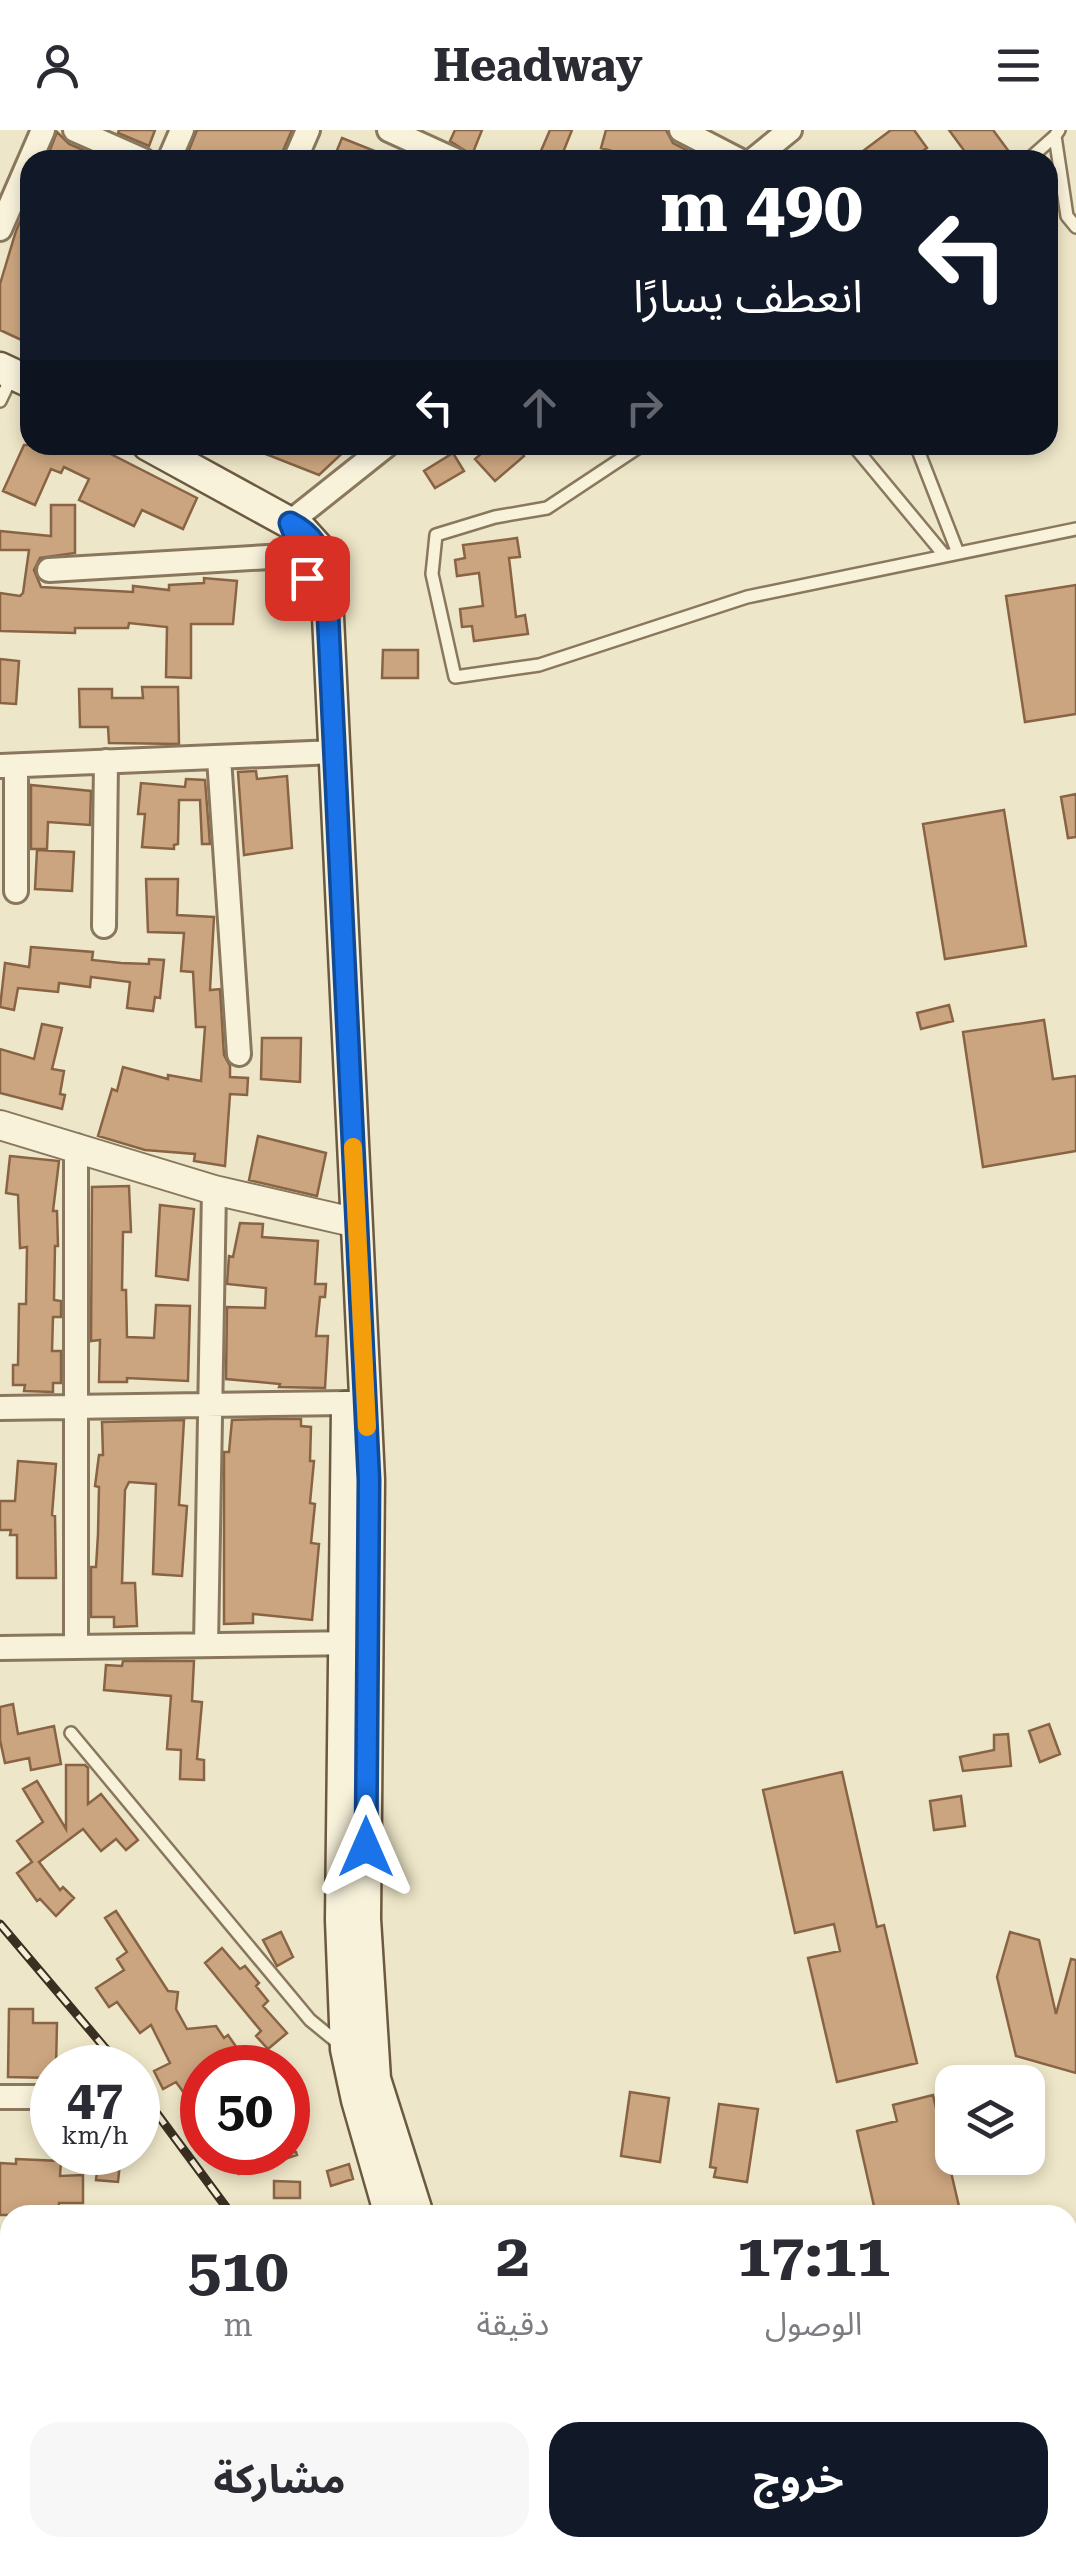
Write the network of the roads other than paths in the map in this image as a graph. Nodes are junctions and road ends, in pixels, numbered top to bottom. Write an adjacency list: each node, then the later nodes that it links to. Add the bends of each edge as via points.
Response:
1 (76, 130): 6 (street)
2 (390, 130): 7 (street)
3 (682, 130): 8 (street)
4 (785, 132): 9 (street)
5 (1057, 133): 11 (lane, via 1067,216)
6 (121, 150)
7 (433, 150)
8 (720, 150)
9 (764, 150)
10 (20, 183): 12 (street)
11 (1076, 227)
12 (0, 229)
13 (166, 455): 18 (main road)
14 (375, 455): 18 (street)
15 (627, 455): 20 (lane, via 547,508 436,535 432,574 455,678 539,665 747,597)
16 (862, 455): 20 (lane)
17 (919, 455): 20 (lane)
18 (290, 523): 21 (main road); 23 (main road, via 311,538 324,561)
19 (1076, 528): 20 (lane)
20 (951, 554)
21 (303, 556): 22 (street); 23 (main road)
22 (49, 570)
23 (324, 753): 24 (street); 33 (main road)
24 (219, 758): 25 (street); 29 (street)
25 (106, 761): 26 (street); 28 (street)
26 (8, 766): 27 (street)
27 (16, 891)
28 (104, 926)
29 (239, 1054)
30 (0, 1125): 31 (street)
31 (76, 1146): 32 (street); 36 (street)
32 (214, 1190): 33 (street); 35 (street)
33 (347, 1222): 34 (main road); 38 (main road, via 369,1480)
34 (347, 1403): 35 (street); 38 (main road)
35 (209, 1405): 36 (street); 39 (street)
36 (74, 1407): 37 (street); 40 (street)
37 (0, 1408)
38 (356, 1643): 39 (street); 43 (main road, via 341,1920); 47 (main road, via 375,2080)
39 (206, 1645): 40 (street)
40 (76, 1647): 41 (street)
41 (0, 1648)
42 (71, 1733): 43 (lane, via 310,2020)
43 (346, 2049): 46 (main road)
44 (30, 2096): 45 (street)
45 (0, 2097)
46 (387, 2205)
47 (415, 2205)

